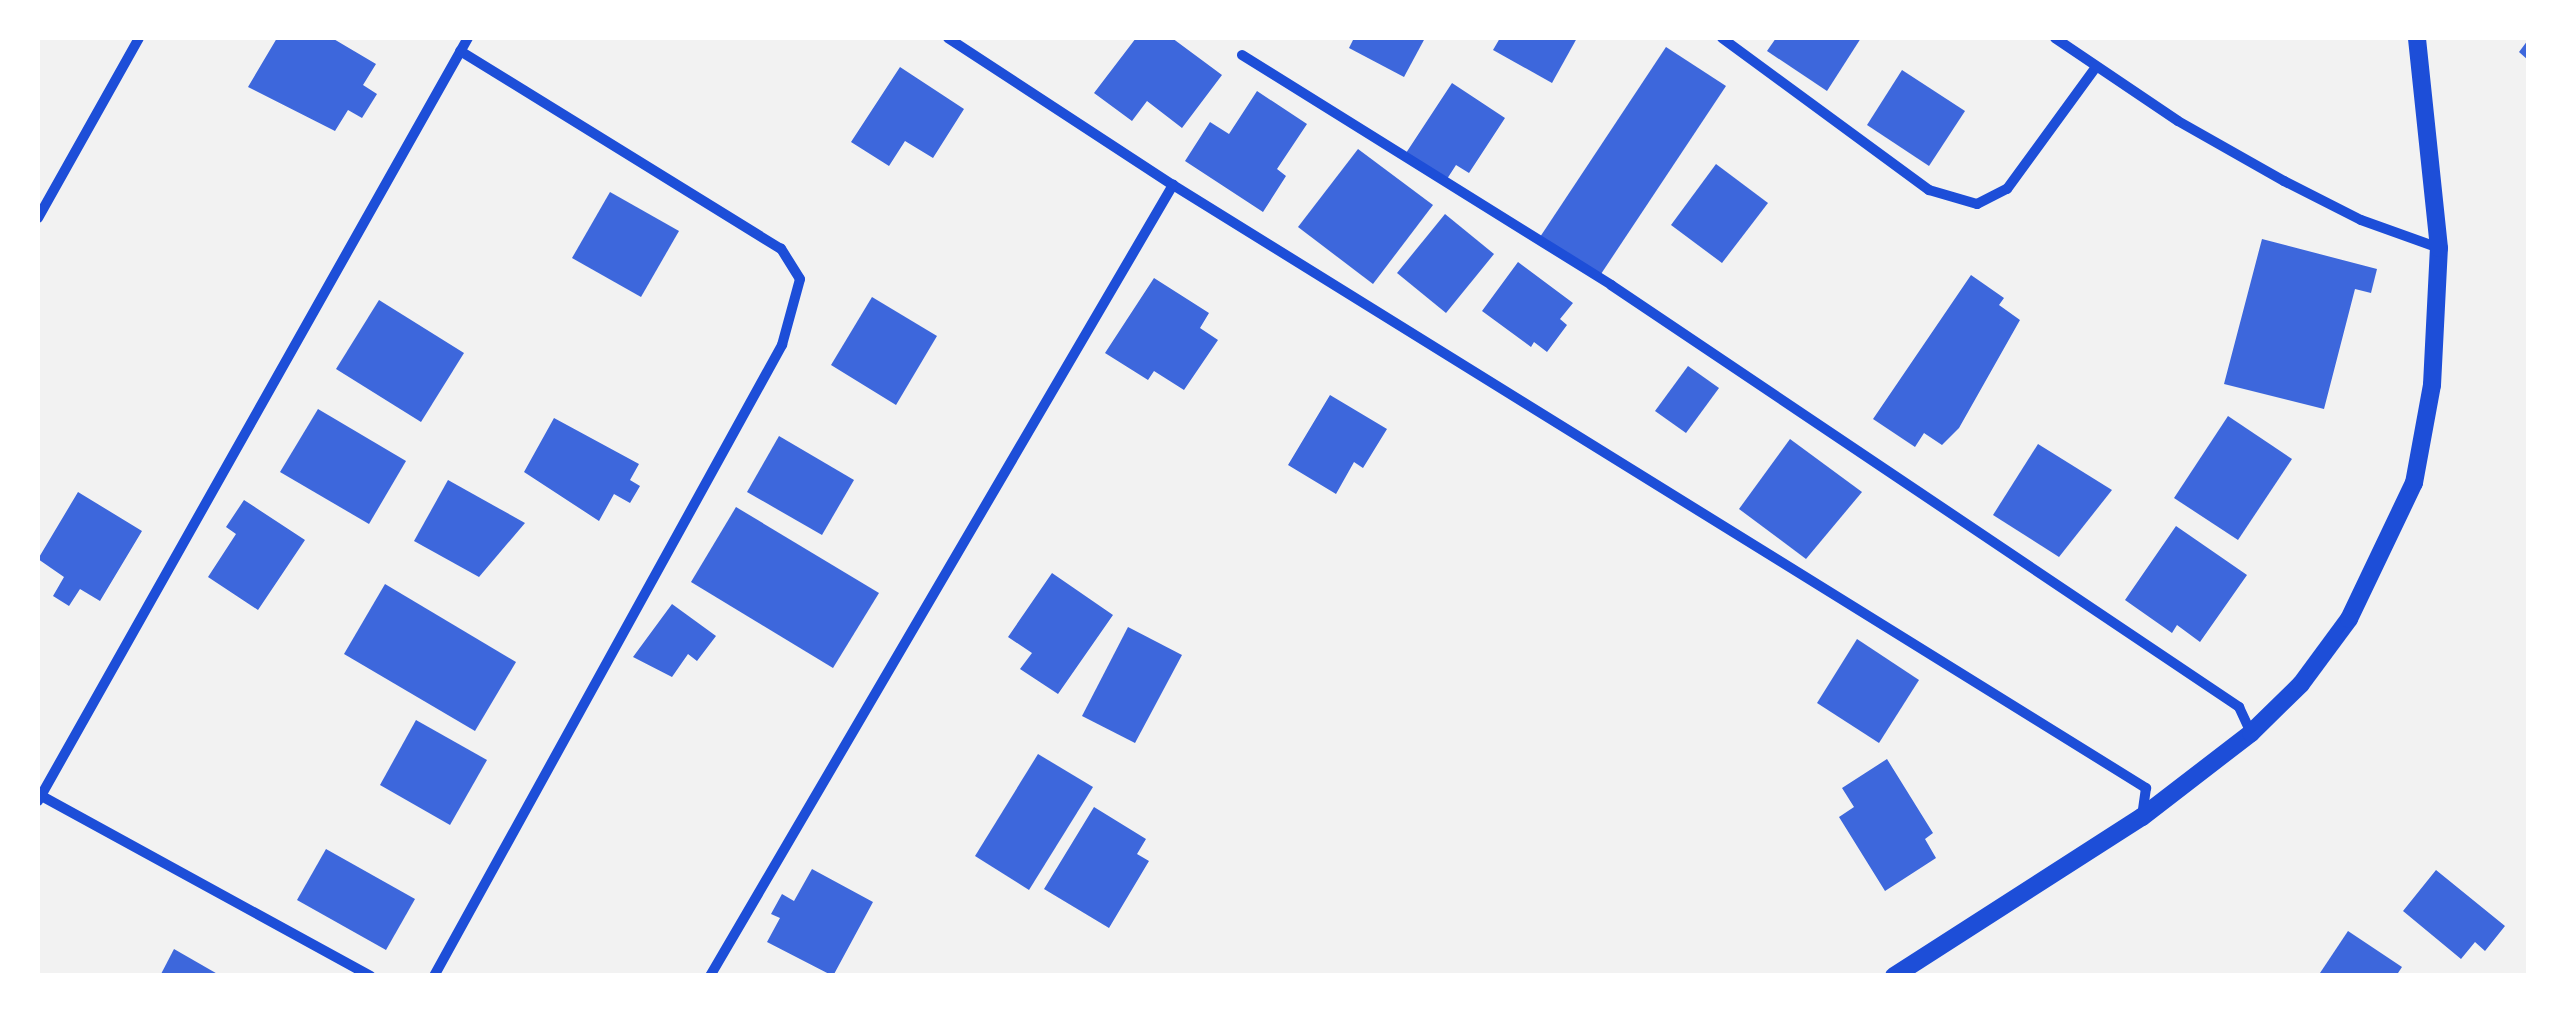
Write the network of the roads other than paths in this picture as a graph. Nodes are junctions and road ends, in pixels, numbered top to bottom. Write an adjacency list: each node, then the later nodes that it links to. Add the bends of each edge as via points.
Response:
1 (139, 38): 11 (street)
2 (468, 38): 7 (street)
3 (948, 38): 10 (street)
4 (1722, 38): 9 (street, via 1928,190 1976,204 2006,188)
5 (2416, 38): 12 (street)
6 (2060, 39): 9 (street)
7 (460, 50): 14 (street); 17 (street, via 781,248 800,278 782,345)
8 (1242, 55): 13 (street, via 1611,285 2210,687 2239,707)
9 (2096, 68): 12 (street, via 2316,198)
10 (1173, 185): 15 (street, via 2146,788); 18 (street)
11 (38, 218)
12 (2439, 248): 13 (street, via 2432,386 2414,483 2349,619 2301,684)
13 (2251, 733): 15 (street)
14 (38, 797): 16 (street)
15 (2142, 817): 19 (street)
16 (370, 976)
17 (434, 976)
18 (710, 976)
19 (1894, 976)

